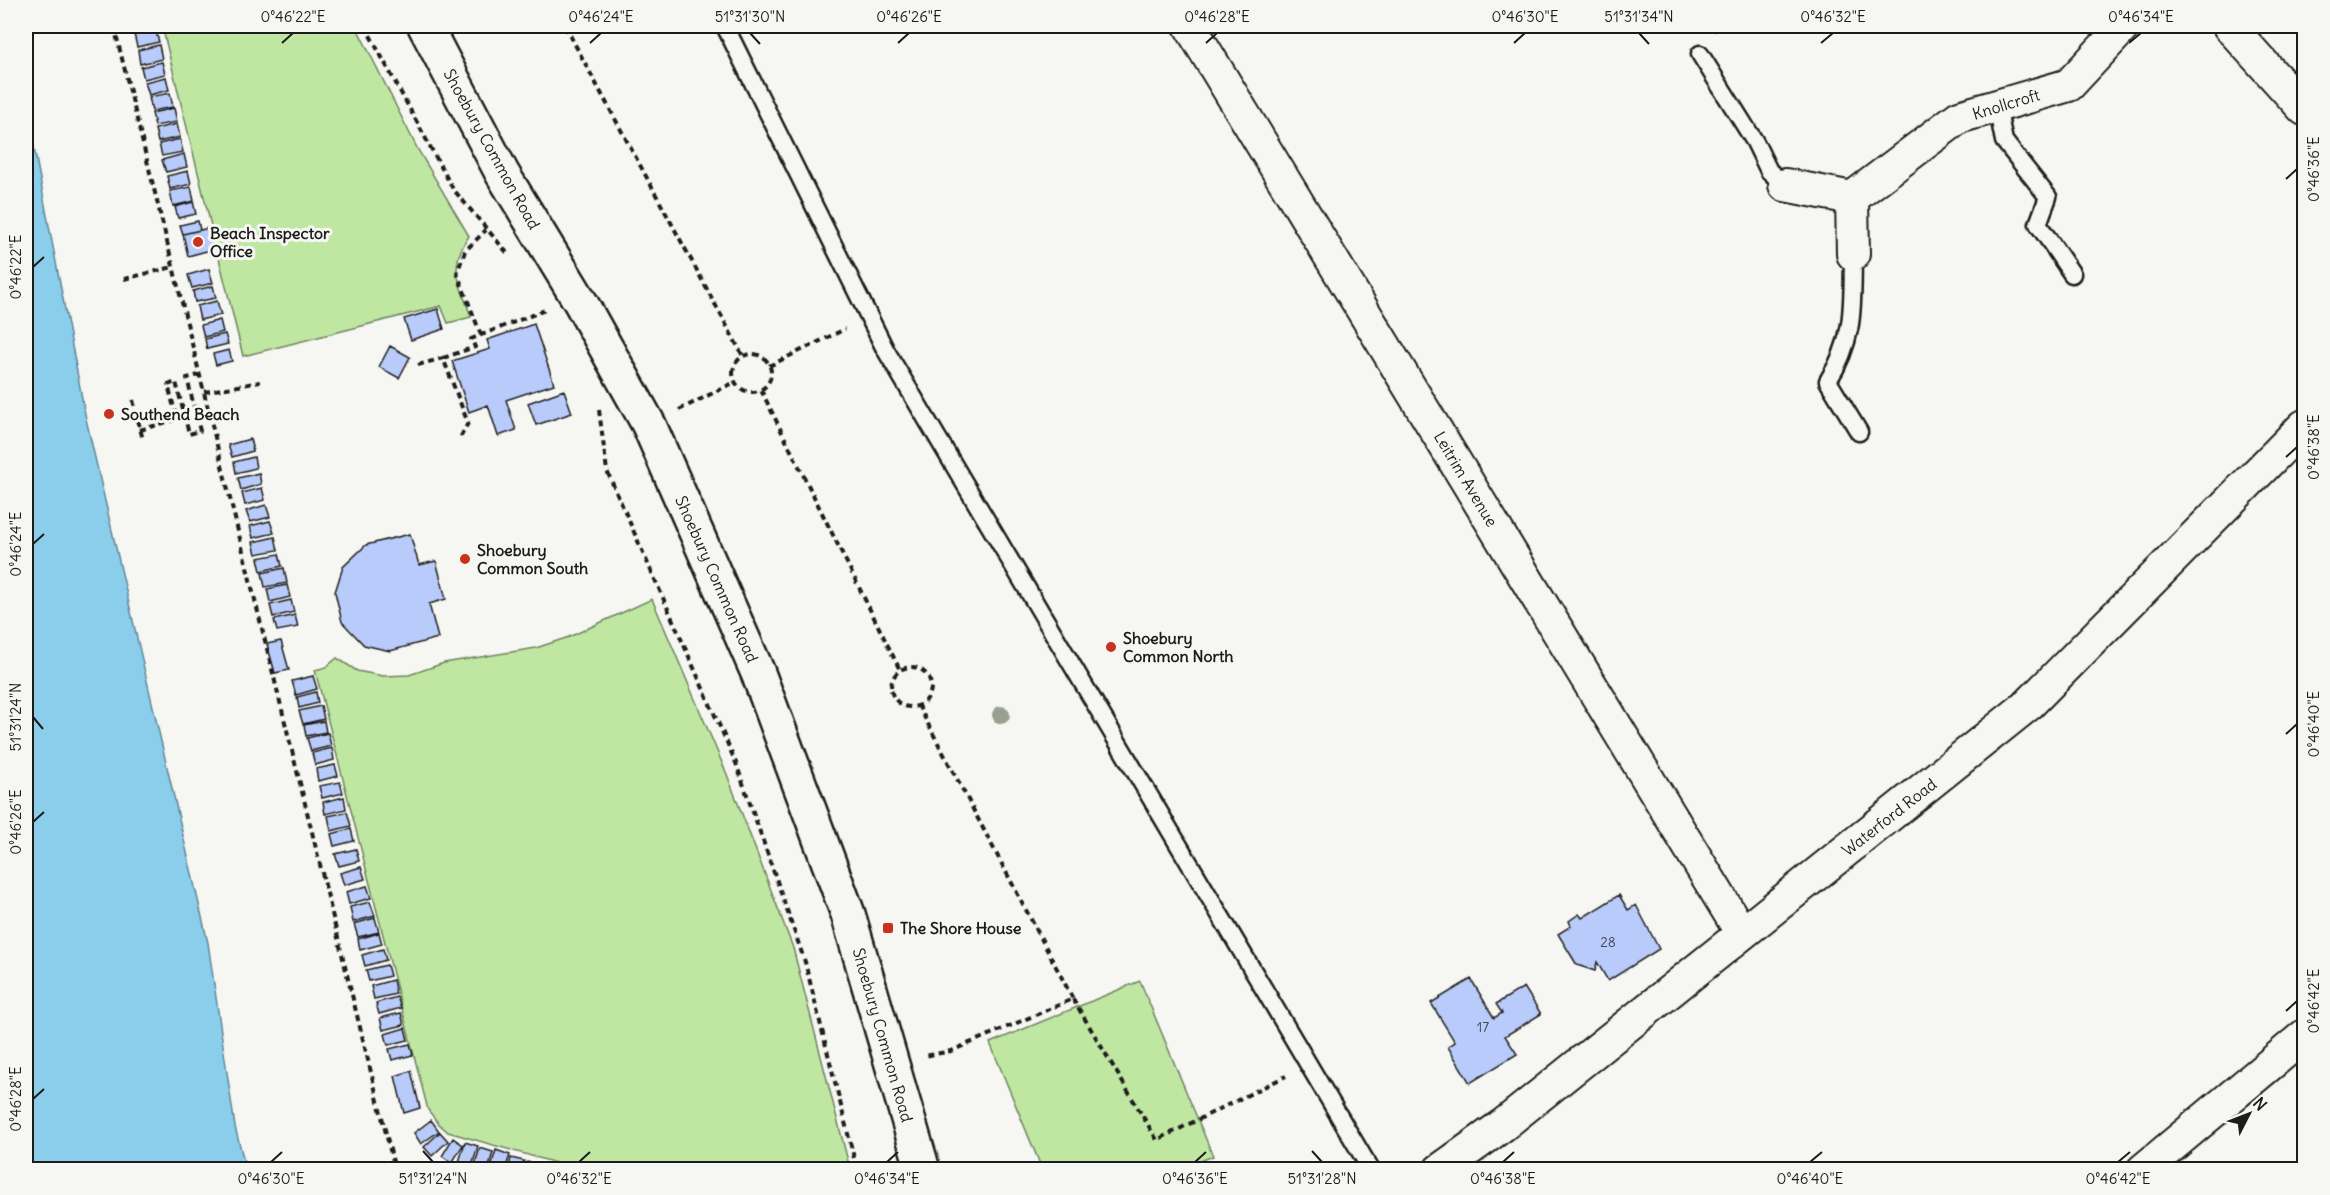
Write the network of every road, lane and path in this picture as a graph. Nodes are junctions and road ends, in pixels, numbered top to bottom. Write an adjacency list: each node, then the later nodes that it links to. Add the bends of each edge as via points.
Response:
1 (114, 26): 17 (path)
2 (365, 26): 14 (path, via 453,189)
3 (425, 26): 34 (main road, Shoebury Common Road, via 501,173 581,303)
4 (565, 26): 23 (path)
5 (725, 26): 21 (lane)
6 (1190, 26): 42 (street, Leitrim Avenue)
7 (2124, 26): 10 (street, Knollcroft, via 2069,85)
8 (2229, 26): 11 (street)
9 (1700, 54): 12 (lane, via 1769,171)
10 (1997, 106): 13 (street, Knollcroft, via 1959,117); 18 (lane, via 2004,141 2048,197 2038,224)
11 (2304, 109)
12 (1785, 185): 13 (street)
13 (1852, 198): 15 (street)
14 (486, 230): 16 (path); 22 (path, via 465,251 457,273)
15 (1853, 254): 37 (lane, via 1852,317 1841,359 1828,381)
16 (512, 259)
17 (173, 267): 19 (path); 27 (path)
18 (2072, 274)
19 (124, 279)
20 (544, 300): 22 (path, via 549,308)
21 (870, 317): 26 (path); 46 (lane, via 885,349)
22 (481, 335): 24 (path, via 471,339 475,347)
23 (743, 356): 26 (path, via 762,357); 29 (path, via 735,364)
24 (443, 358): 25 (path); 39 (path, via 468,423)
25 (418, 365)
26 (769, 366): 30 (path, via 769,382)
27 (199, 375): 31 (path); 36 (path, via 187,378 200,431 189,434 176,382 168,385 177,419)
28 (260, 382): 31 (path)
29 (735, 382): 30 (path, via 749,392); 34 (path)
30 (760, 390): 40 (path)
31 (204, 392): 48 (path)
32 (133, 400): 36 (path)
33 (597, 401): 49 (path, via 607,471 736,763 805,962)
34 (649, 425): 45 (main road, Shoebury Common Road, via 758,673 848,915)
35 (2304, 426): 42 (street, Waterford Road, via 2030,704)
36 (140, 430): 38 (path)
37 (1859, 432)
38 (142, 440)
39 (459, 440)
40 (900, 670): 41 (path, via 892,680 892,693 905,705); 41 (path, via 913,667 929,677 928,696)
41 (918, 705): 43 (path)
42 (1742, 932): 47 (street, Waterford Road, via 1503,1125)
43 (1073, 999): 45 (path, via 951,1051); 46 (path, via 1156,1140)
44 (2304, 1036): 52 (street)
45 (892, 1062): 50 (main road, Shoebury Common Road)
46 (1309, 1065): 51 (lane)
47 (1440, 1169)
48 (395, 1170)
49 (857, 1170)
50 (923, 1170)
51 (1371, 1170)
52 (2143, 1170)

